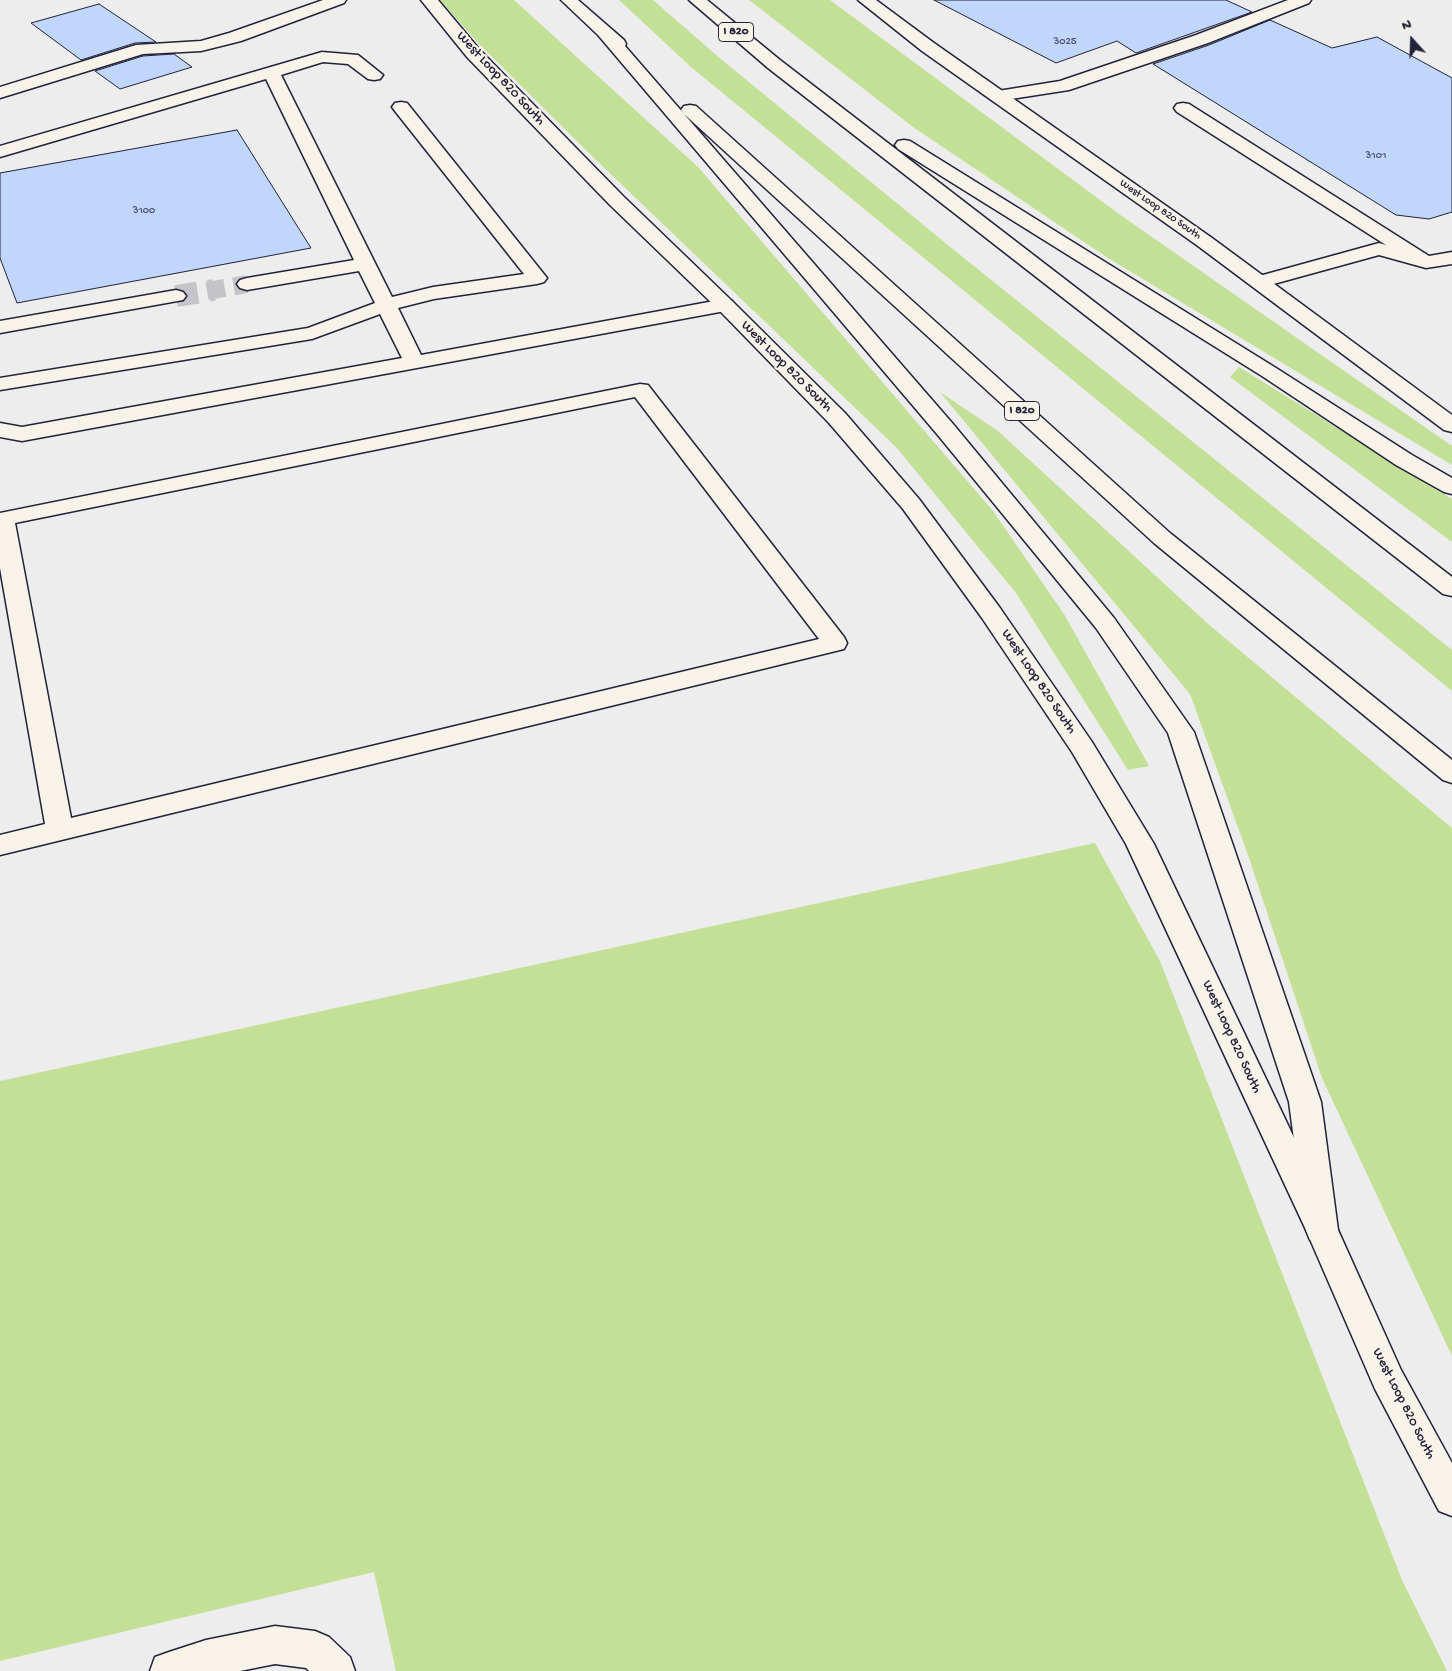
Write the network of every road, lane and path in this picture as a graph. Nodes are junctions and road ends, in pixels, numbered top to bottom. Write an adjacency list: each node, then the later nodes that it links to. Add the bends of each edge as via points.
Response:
1 (334, 0): 11 (main road, via 235,37 201,46 142,49)
2 (429, 0): 23 (main road, West Loop 820 South, via 473,53 616,200)
3 (569, 0): 7 (main road, I 820)
4 (697, 0): 8 (main road, I 820)
5 (866, 0): 12 (main road, West Loop 820 South)
6 (1303, 0): 12 (main road, via 1202,39 1063,86)
7 (605, 33): 31 (main road, I 820, via 1162,538); 34 (main road, via 945,429 1105,623 1181,732 1305,1102)
8 (774, 64): 29 (main road, via 1269,372 1404,460); 30 (main road, I 820)
9 (271, 72): 10 (main road, via 322,57 352,59); 15 (main road); 18 (main road)
10 (374, 75)
11 (0, 93)
12 (998, 96): 19 (main road, West Loop 820 South)
13 (401, 107): 22 (main road, via 537,278 433,293)
14 (1183, 108): 17 (main road)
15 (0, 152)
16 (1452, 258): 17 (main road)
17 (1426, 262): 19 (main road, via 1379,249)
18 (366, 264): 20 (main road); 22 (main road)
19 (1259, 282): 27 (main road, West Loop 820 South)
20 (247, 284)
21 (176, 296): 24 (main road)
22 (387, 305): 25 (main road); 26 (main road, via 312,333)
23 (725, 305): 25 (main road); 34 (main road, West Loop 820 South, via 836,418 911,504 991,613 1083,748 1140,844)
24 (0, 327)
25 (414, 362): 28 (main road, via 22,434)
26 (0, 384)
27 (1452, 425)
28 (0, 430)
29 (1452, 487)
30 (1452, 589)
31 (1452, 774)
32 (60, 830): 32 (main road, via 825,646 835,643 640,390 3,519); 33 (main road)
33 (0, 845)
34 (1322, 1230): 35 (main road, West Loop 820 South, via 1387,1378)
35 (1452, 1499)
36 (169, 1671): 37 (main road, via 206,1659 275,1645 315,1650)
37 (336, 1671)

